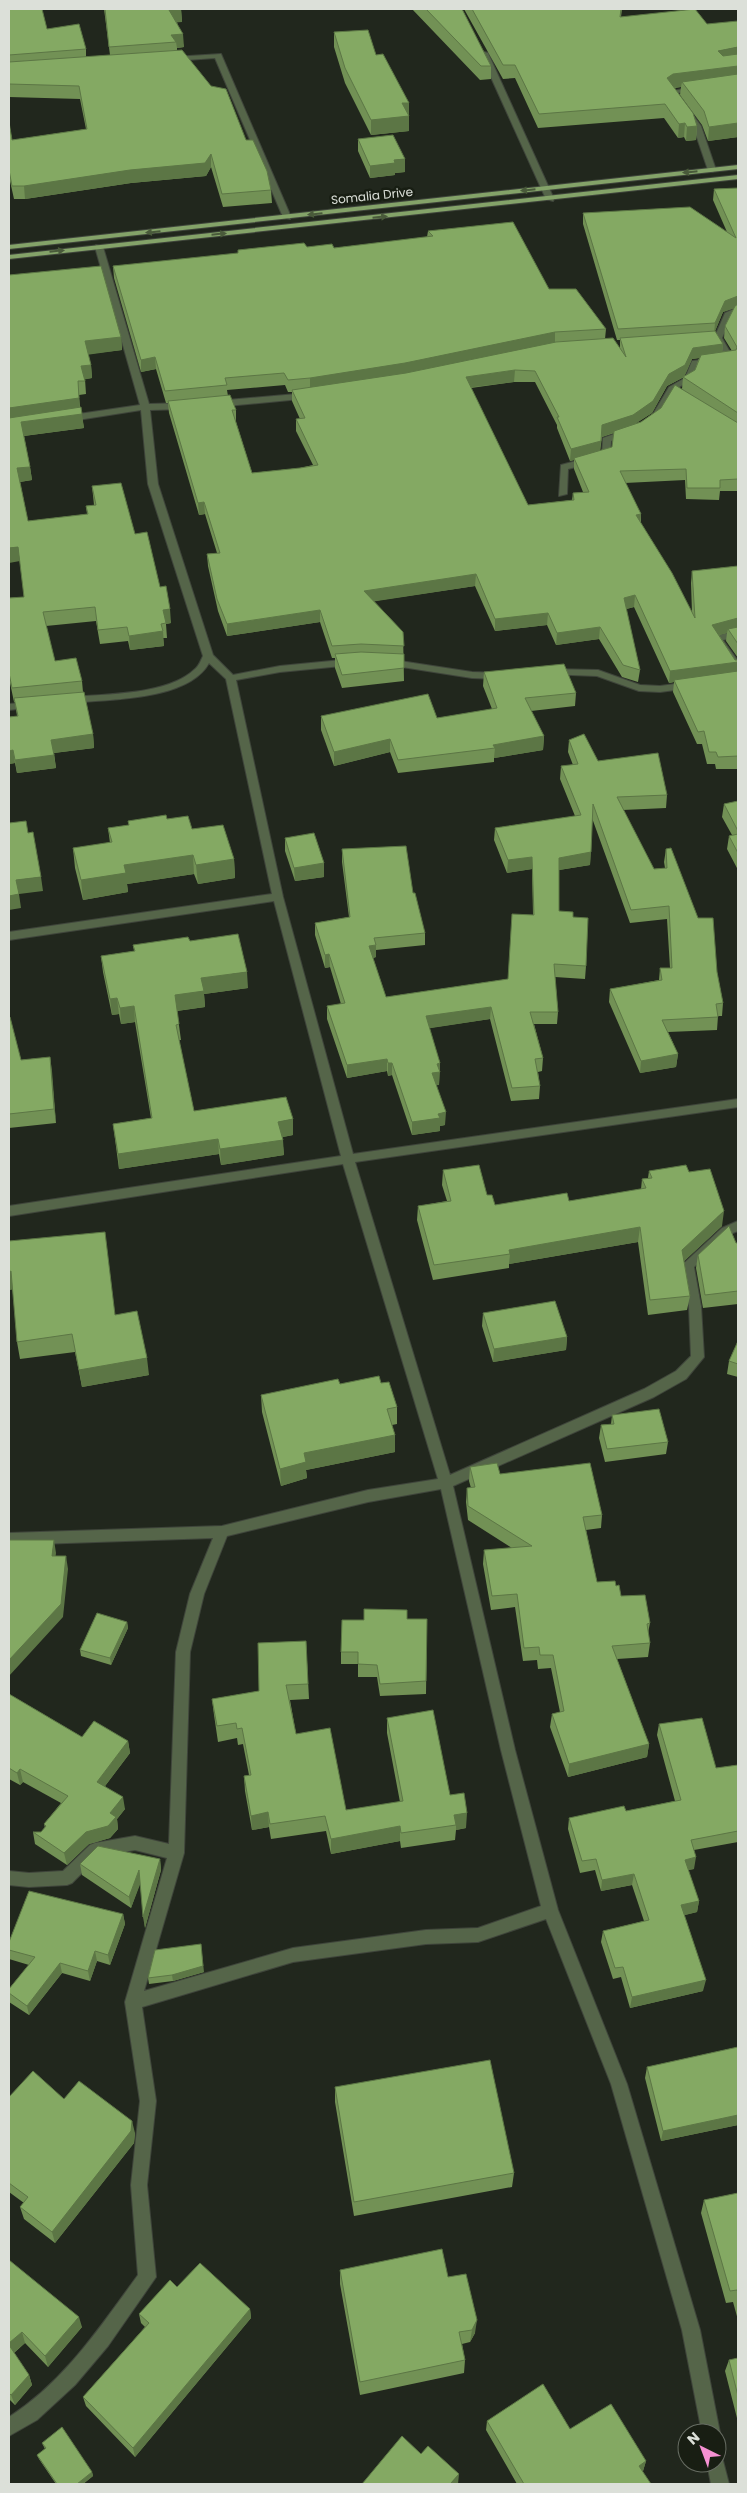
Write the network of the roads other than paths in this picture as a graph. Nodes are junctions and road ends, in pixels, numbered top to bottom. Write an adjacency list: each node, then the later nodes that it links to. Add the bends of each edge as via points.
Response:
1 (482, 49): 7 (street)
2 (168, 60): 9 (street, via 218,56)
3 (702, 88): 5 (street, via 672,92 697,126)
4 (738, 167): 5 (main road, Somalia Drive)
5 (712, 170): 7 (main road, Somalia Drive, one-way to 7)
6 (738, 177): 8 (main road, Somalia Drive)
7 (546, 188): 8 (street); 9 (main road, Somalia Drive, one-way to 9)
8 (550, 198): 11 (main road, Somalia Drive, one-way to 8)
9 (287, 217): 10 (main road, Somalia Drive, one-way to 10)
10 (9, 247)
11 (99, 247): 12 (main road, Somalia Drive, one-way to 11); 17 (street)
12 (9, 256)
13 (738, 310): 14 (street, via 728,315)
14 (718, 338): 15 (street); 19 (street, via 730,359 695,363 689,379 656,416 639,427 606,440 607,456 564,467)
15 (690, 340)
16 (319, 394): 17 (street)
17 (145, 407): 18 (street); 21 (street, via 153,484)
18 (57, 420)
19 (562, 494)
20 (738, 634): 24 (street, via 717,638)
21 (208, 656): 27 (street); 29 (street, via 199,672 176,684 141,692)
22 (361, 661): 27 (street)
23 (379, 662): 26 (street, via 407,663 450,674)
24 (738, 668)
25 (536, 674): 28 (street, via 598,673 639,688 660,689)
26 (509, 676)
27 (231, 678): 32 (street)
28 (699, 683)
29 (56, 702)
30 (37, 704): 31 (street)
31 (9, 708)
32 (278, 897): 33 (street); 35 (street)
33 (9, 936)
34 (738, 1103): 35 (street)
35 (348, 1159): 36 (street); 38 (street)
36 (9, 1211)
37 (738, 1226): 38 (street, via 726,1231 687,1266 695,1306 698,1357 681,1375 649,1393)
38 (446, 1483): 39 (street, via 368,1496); 43 (street, via 508,1750)
39 (222, 1532): 40 (street); 41 (street, via 197,1594 183,1652)
40 (9, 1539)
41 (176, 1853): 42 (street, via 135,1844 95,1850 67,1878); 44 (street)
42 (9, 1878)
43 (550, 1910): 44 (street, via 478,1936 426,1937 293,1955); 45 (street, via 622,2094 692,2330)
44 (133, 2002): 46 (street, via 148,2101 139,2185 147,2277 78,2370 31,2415)
45 (708, 2423)
46 (9, 2427)

